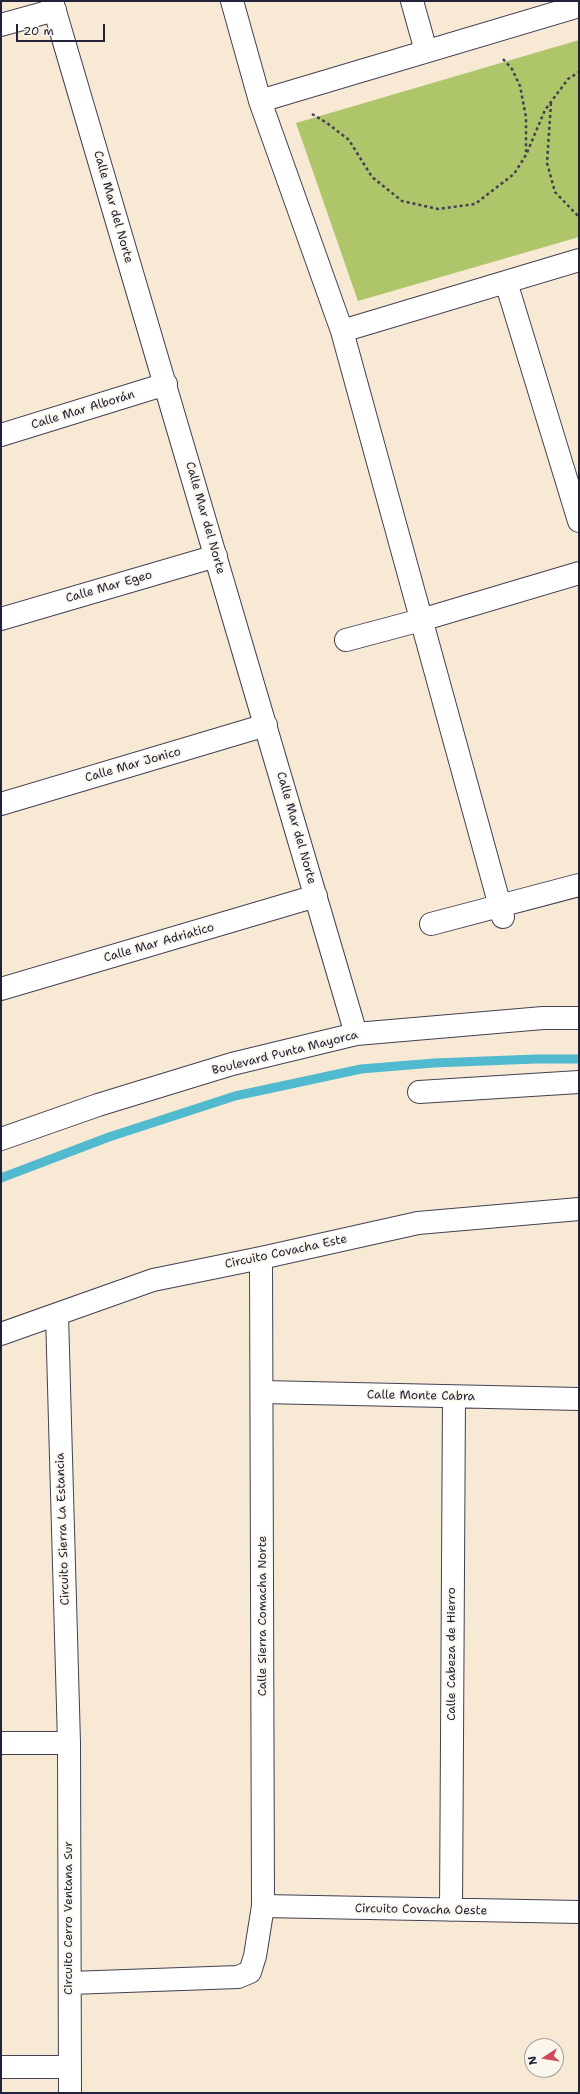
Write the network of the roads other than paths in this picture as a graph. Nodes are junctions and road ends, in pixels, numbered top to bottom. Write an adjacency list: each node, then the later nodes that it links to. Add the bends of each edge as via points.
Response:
1 (232, 1): 7 (street)
2 (412, 1): 6 (street)
3 (54, 6): 5 (street); 11 (street, Calle Mar del Norte)
4 (579, 6): 6 (street)
5 (1, 24)
6 (426, 51): 7 (street)
7 (260, 101): 10 (street)
8 (579, 260): 9 (street)
9 (506, 282): 10 (street); 13 (street)
10 (342, 331): 17 (street)
11 (166, 384): 12 (street, Calle Mar Alborán); 14 (street, Calle Mar del Norte)
12 (1, 435)
13 (579, 520)
14 (216, 556): 16 (street, Calle Mar Egeo); 19 (street, Calle Mar del Norte)
15 (579, 573): 17 (street)
16 (1, 618)
17 (420, 620): 18 (street); 23 (street)
18 (346, 640)
19 (266, 725): 20 (street, Calle Mar Jonico); 22 (street, Calle Mar del Norte)
20 (1, 804)
21 (579, 886): 23 (street)
22 (316, 896): 25 (street, Calle Mar Adriatico); 27 (street, Calle Mar del Norte)
23 (501, 912): 24 (street)
24 (431, 924)
25 (1, 989)
26 (579, 1018): 27 (street, Boulevard Punta Mayorca, via 543,1018)
27 (356, 1034): 30 (street, Boulevard Punta Mayorca, via 232,1064 98,1105)
28 (579, 1082): 29 (street)
29 (419, 1092)
30 (1, 1139)
31 (579, 1209): 32 (street, Circuito Covacha Este, via 418,1223)
32 (261, 1258): 33 (street, Circuito Covacha Este, via 153,1280); 35 (street, Calle Sierra Comacha Norte)
33 (57, 1315): 34 (street, Circuito Covacha Este); 39 (street, Circuito Sierra La Estancia)
34 (1, 1334)
35 (263, 1392): 36 (street, Calle Monte Cabra); 40 (street, Calle Sierra Comacha Norte)
36 (454, 1397): 37 (street, Calle Monte Cabra); 41 (street, Calle Cabeza de Hierro)
37 (579, 1399)
38 (1, 1743): 39 (street)
39 (68, 1743): 43 (street, Circuito Cerro Ventana Sur)
40 (263, 1906): 41 (street, Circuito Covacha Oeste); 43 (street, Calle Sierra Comacha Norte, via 250,1972 238,1977)
41 (451, 1910): 42 (street, Circuito Covacha Oeste)
42 (579, 1912)
43 (70, 1983): 45 (street, Circuito Cerro Ventana Sur)
44 (1, 2067): 45 (street)
45 (70, 2067): 46 (street, Circuito Cerro Ventana Sur)
46 (70, 2093)

